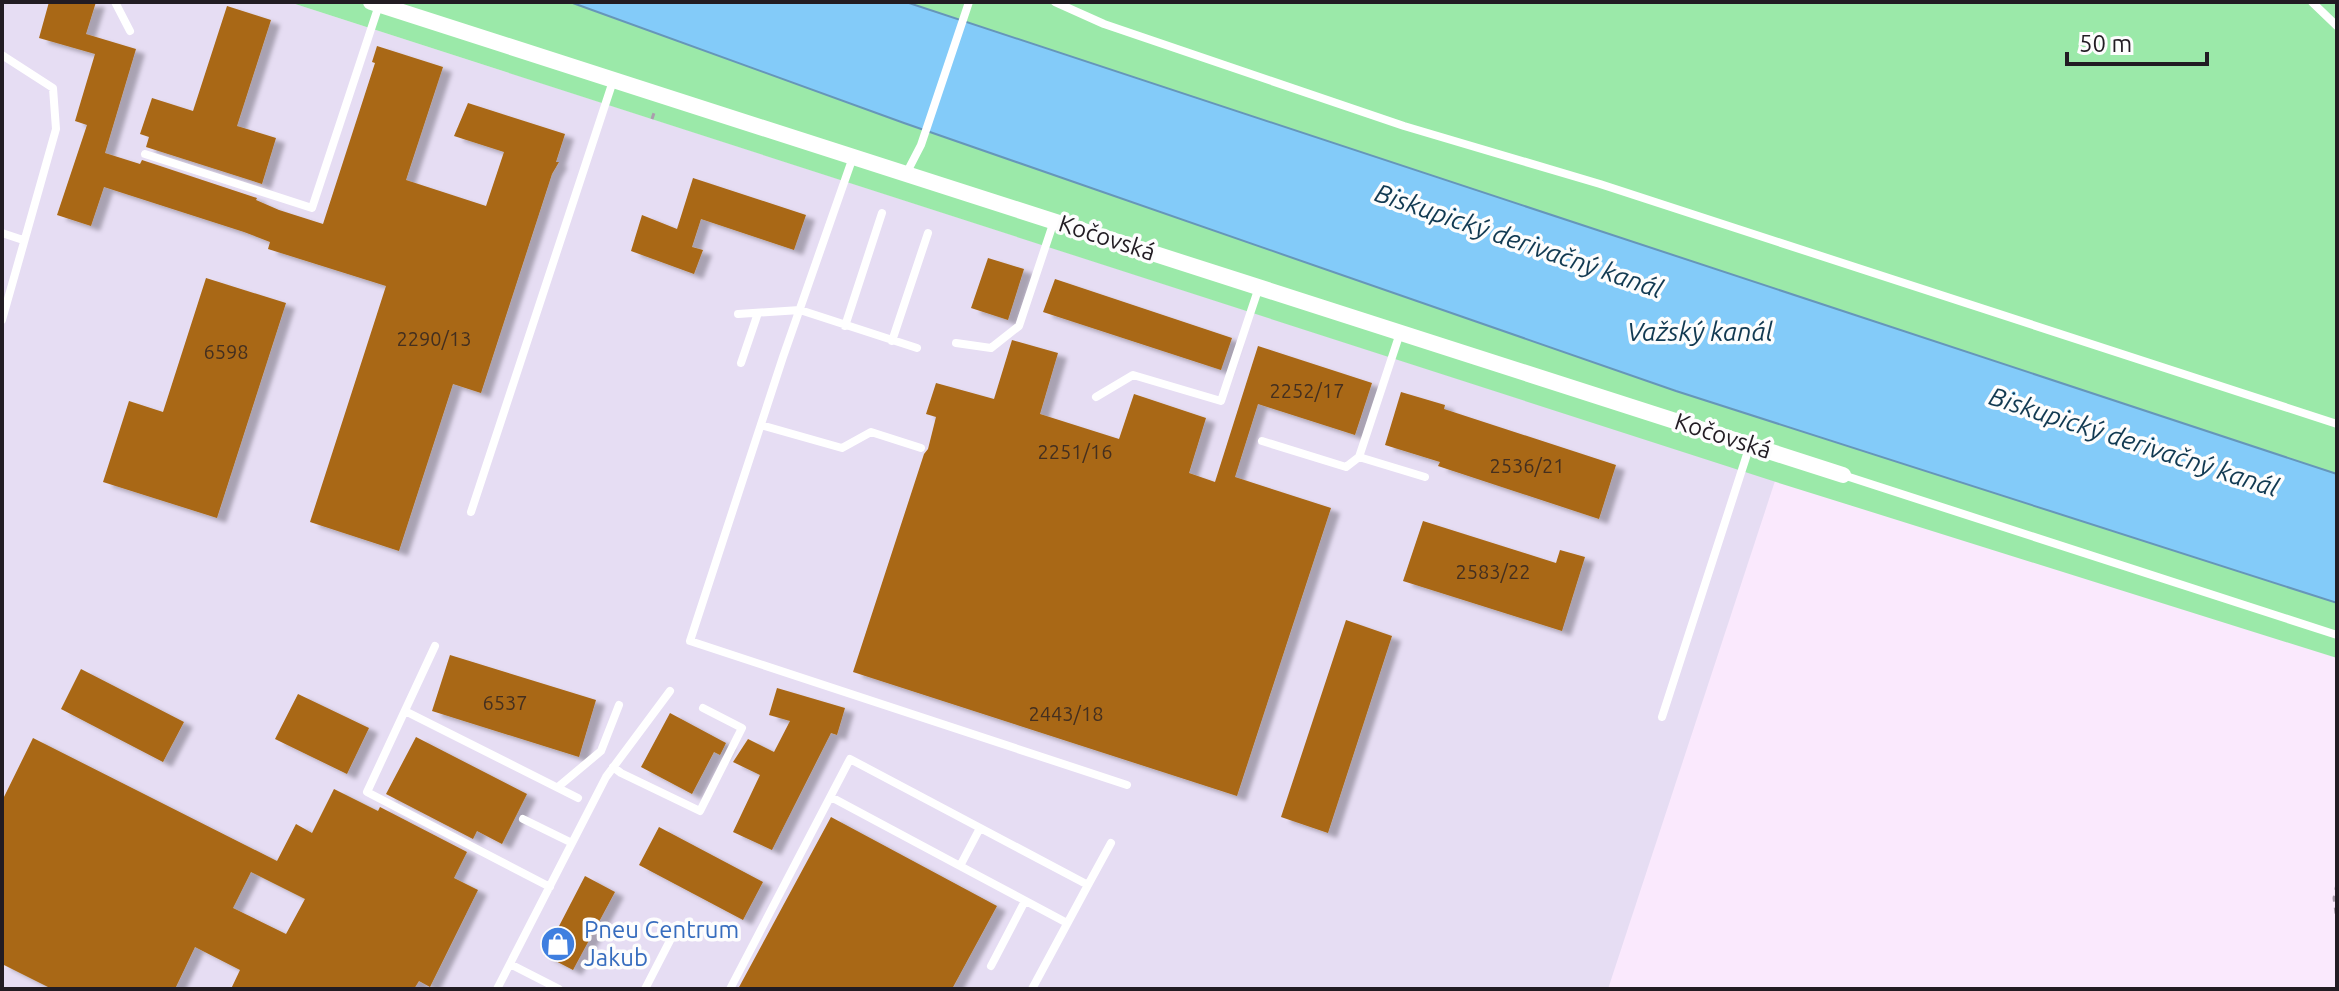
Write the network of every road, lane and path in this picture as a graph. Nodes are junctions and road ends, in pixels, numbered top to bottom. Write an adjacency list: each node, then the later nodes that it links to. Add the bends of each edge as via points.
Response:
1 (115, 2): 7 (lane)
2 (969, 2): 12 (lane)
3 (1055, 2): 30 (lane, via 1104,24 1404,126 1600,184)
4 (2312, 2): 6 (lane)
5 (375, 3): 9 (street, Kočovská); 10 (lane, via 312,208)
6 (2337, 26)
7 (130, 31)
8 (2, 55): 17 (lane, via 53,88 56,129)
9 (614, 80): 11 (street, Kočovská); 38 (lane)
10 (145, 154)
11 (853, 157): 12 (street, Kočovská); 19 (lane)
12 (906, 175): 14 (street, Kočovská)
13 (882, 213): 23 (lane)
14 (1054, 221): 18 (street, Kočovská); 26 (lane, via 1019,326 991,348)
15 (2, 233): 17 (lane)
16 (928, 233): 25 (lane)
17 (23, 240): 22 (lane)
18 (1259, 287): 24 (street, Kočovská); 29 (lane, via 1221,401 1133,375)
19 (800, 310): 20 (lane); 23 (lane); 31 (lane)
20 (758, 313): 21 (lane); 28 (lane)
21 (738, 314)
22 (2, 320)
23 (845, 326): 25 (lane)
24 (1400, 333): 33 (street, Kočovská); 35 (lane)
25 (892, 341): 27 (lane)
26 (956, 343)
27 (917, 348)
28 (741, 363)
29 (1096, 397)
30 (2337, 424)
31 (761, 425): 34 (lane, via 842,448 871,432); 47 (lane, via 690,641)
32 (1262, 441): 35 (lane, via 1346,467)
33 (1750, 445): 36 (street, Kočovská); 45 (lane)
34 (921, 448)
35 (1359, 457): 37 (lane)
36 (1843, 475): 39 (lane)
37 (1425, 477)
38 (471, 512)
39 (2337, 635)
40 (435, 646): 44 (lane)
41 (670, 691): 46 (lane)
42 (619, 705): 48 (lane, via 601,751)
43 (703, 708): 46 (lane, via 742,728 700,811)
44 (405, 711): 48 (lane); 58 (lane, via 367,792)
45 (1662, 717)
46 (613, 767): 53 (lane)
47 (1127, 785)
48 (558, 787): 50 (lane)
49 (831, 797): 52 (lane, via 850,759); 55 (lane); 68 (lane)
50 (578, 798)
51 (523, 819): 53 (lane)
52 (980, 828): 55 (lane); 57 (lane)
53 (572, 843): 58 (lane)
54 (1111, 843): 57 (lane)
55 (960, 866): 59 (lane)
56 (2337, 884): 60 (path)
57 (1088, 885): 61 (lane)
58 (550, 887): 63 (lane)
59 (1025, 901): 61 (lane); 64 (lane)
60 (2337, 921)
61 (1067, 923): 69 (lane)
62 (678, 925): 67 (lane)
63 (510, 964): 65 (lane); 66 (lane)
64 (991, 966)
65 (497, 989)
66 (559, 989)
67 (645, 989)
68 (730, 989)
69 (1032, 989)

